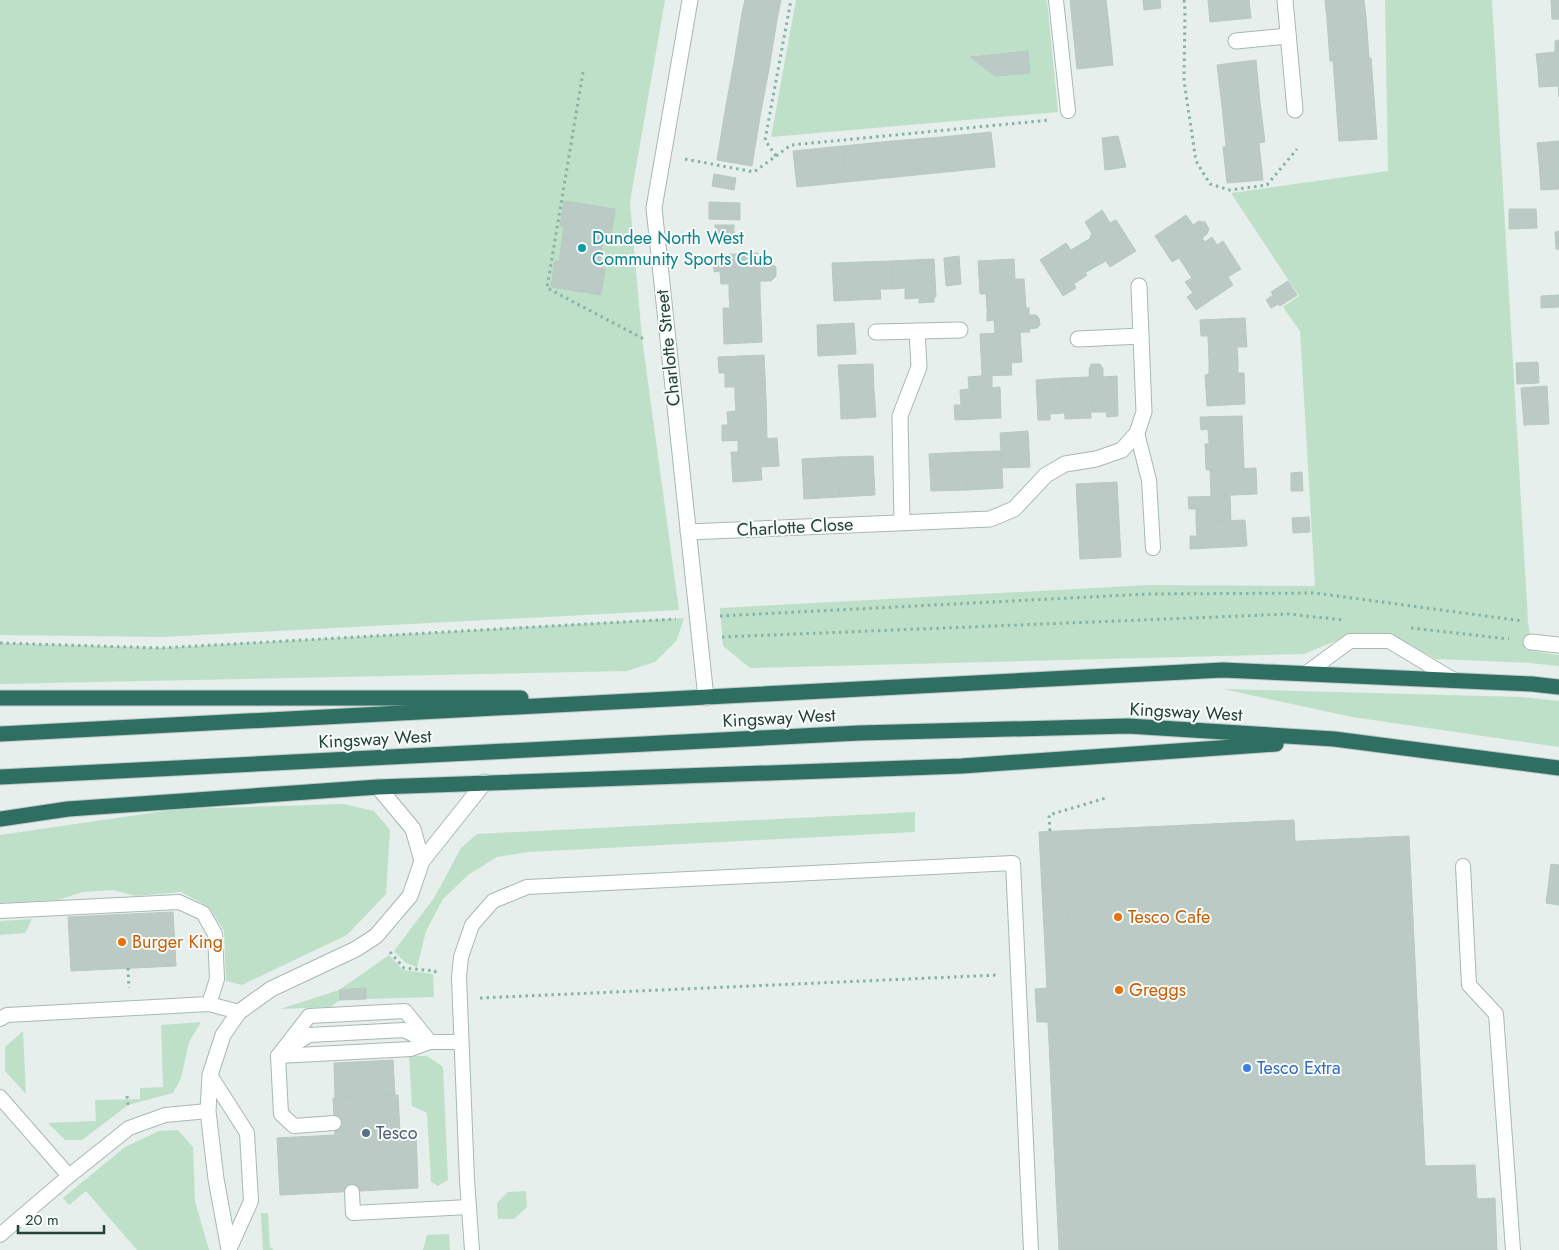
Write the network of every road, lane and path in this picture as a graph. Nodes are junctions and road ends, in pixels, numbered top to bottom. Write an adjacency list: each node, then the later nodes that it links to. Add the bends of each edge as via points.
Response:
1 (690, 0): 12 (street, Charlotte Street)
2 (791, 0): 13 (path, via 766,140)
3 (1056, 0): 10 (lane)
4 (1184, 0): 11 (path, via 1184,81 1196,161 1210,184 1230,190 1266,185)
5 (1285, 0): 6 (street)
6 (1288, 36): 7 (street); 9 (street)
7 (1236, 41)
8 (583, 72): 19 (path, via 547,288 642,338)
9 (1294, 110)
10 (1068, 111): 13 (path, via 1059,119 791,145)
11 (1297, 149)
12 (662, 155): 13 (path, via 754,172); 19 (street, Charlotte Street, via 654,208)
13 (776, 156)
14 (1140, 286): 18 (street, Charlotte Close)
15 (960, 330): 16 (street)
16 (917, 331): 17 (street); 22 (street, via 919,367 900,416)
17 (876, 332)
18 (1141, 336): 20 (street); 21 (street, Charlotte Close, via 1144,412)
19 (667, 337): 23 (street, Charlotte Street)
20 (1078, 339)
21 (1137, 433): 22 (street, Charlotte Close, via 1122,450 1096,459 1065,464 1046,475 1014,509 990,519); 24 (lane, via 1149,480)
22 (902, 522): 23 (street, Charlotte Close)
23 (688, 532): 25 (street, Charlotte Street)
24 (1153, 548)
25 (697, 617): 27 (path, via 1148,594 1315,593); 29 (street, Charlotte Street); 31 (path, via 161,648)
26 (1347, 620): 29 (path, via 1289,614)
27 (1528, 622)
28 (1405, 627): 30 (path)
29 (700, 638): 37 (street, Charlotte Street)
30 (1532, 642): 32 (street)
31 (0, 643)
32 (1559, 645)
33 (1305, 674): 34 (highway, Kingsway West); 34 (lane, via 1350,641 1389,642); 37 (highway, Kingsway West, via 1224,670)
34 (1454, 680): 35 (highway, Kingsway West)
35 (1559, 687)
36 (0, 698): 37 (highway)
37 (706, 698): 38 (highway, Kingsway West)
38 (0, 734)
39 (1334, 740): 40 (highway, Kingsway West); 41 (highway, Kingsway West, via 1128,726 859,733); 42 (highway, via 962,766)
40 (1559, 768)
41 (0, 777)
42 (485, 782): 43 (highway); 47 (street)
43 (378, 787): 45 (highway, via 68,809); 47 (street, via 413,829)
44 (1106, 798): 46 (path, via 1049,815)
45 (0, 819)
46 (1050, 831)
47 (422, 861): 50 (street, via 410,896)
48 (1462, 866): 71 (lane, via 1469,985 1496,1014)
49 (0, 911): 54 (lane, via 179,902 203,913 215,934 217,979)
50 (376, 936): 52 (path, via 404,968 436,971); 55 (street, via 356,949 271,989)
51 (1018, 975): 53 (path); 53 (lane, via 1013,863 527,887 493,900 472,925 461,957); 70 (lane)
52 (436, 981)
53 (459, 999): 58 (lane)
54 (209, 1004): 55 (lane); 56 (lane, via 7,1015)
55 (239, 1012): 60 (street, via 223,1035)
56 (0, 1019)
57 (430, 1042): 58 (lane); 59 (lane, via 411,1049); 59 (lane, via 404,1030 309,1035); 59 (lane, via 405,1011 309,1016)
58 (461, 1042): 66 (lane)
59 (278, 1056): 63 (lane, via 281,1114 294,1126)
60 (210, 1075): 62 (street); 68 (lane, via 247,1133 251,1201)
61 (0, 1096): 64 (lane)
62 (208, 1111): 64 (lane, via 165,1115 129,1128); 68 (street)
63 (334, 1123)
64 (69, 1176): 67 (lane)
65 (352, 1192): 66 (lane, via 353,1213)
66 (469, 1207): 69 (lane)
67 (0, 1235)
68 (229, 1250)
69 (472, 1250)
70 (1031, 1250)
71 (1513, 1250)

